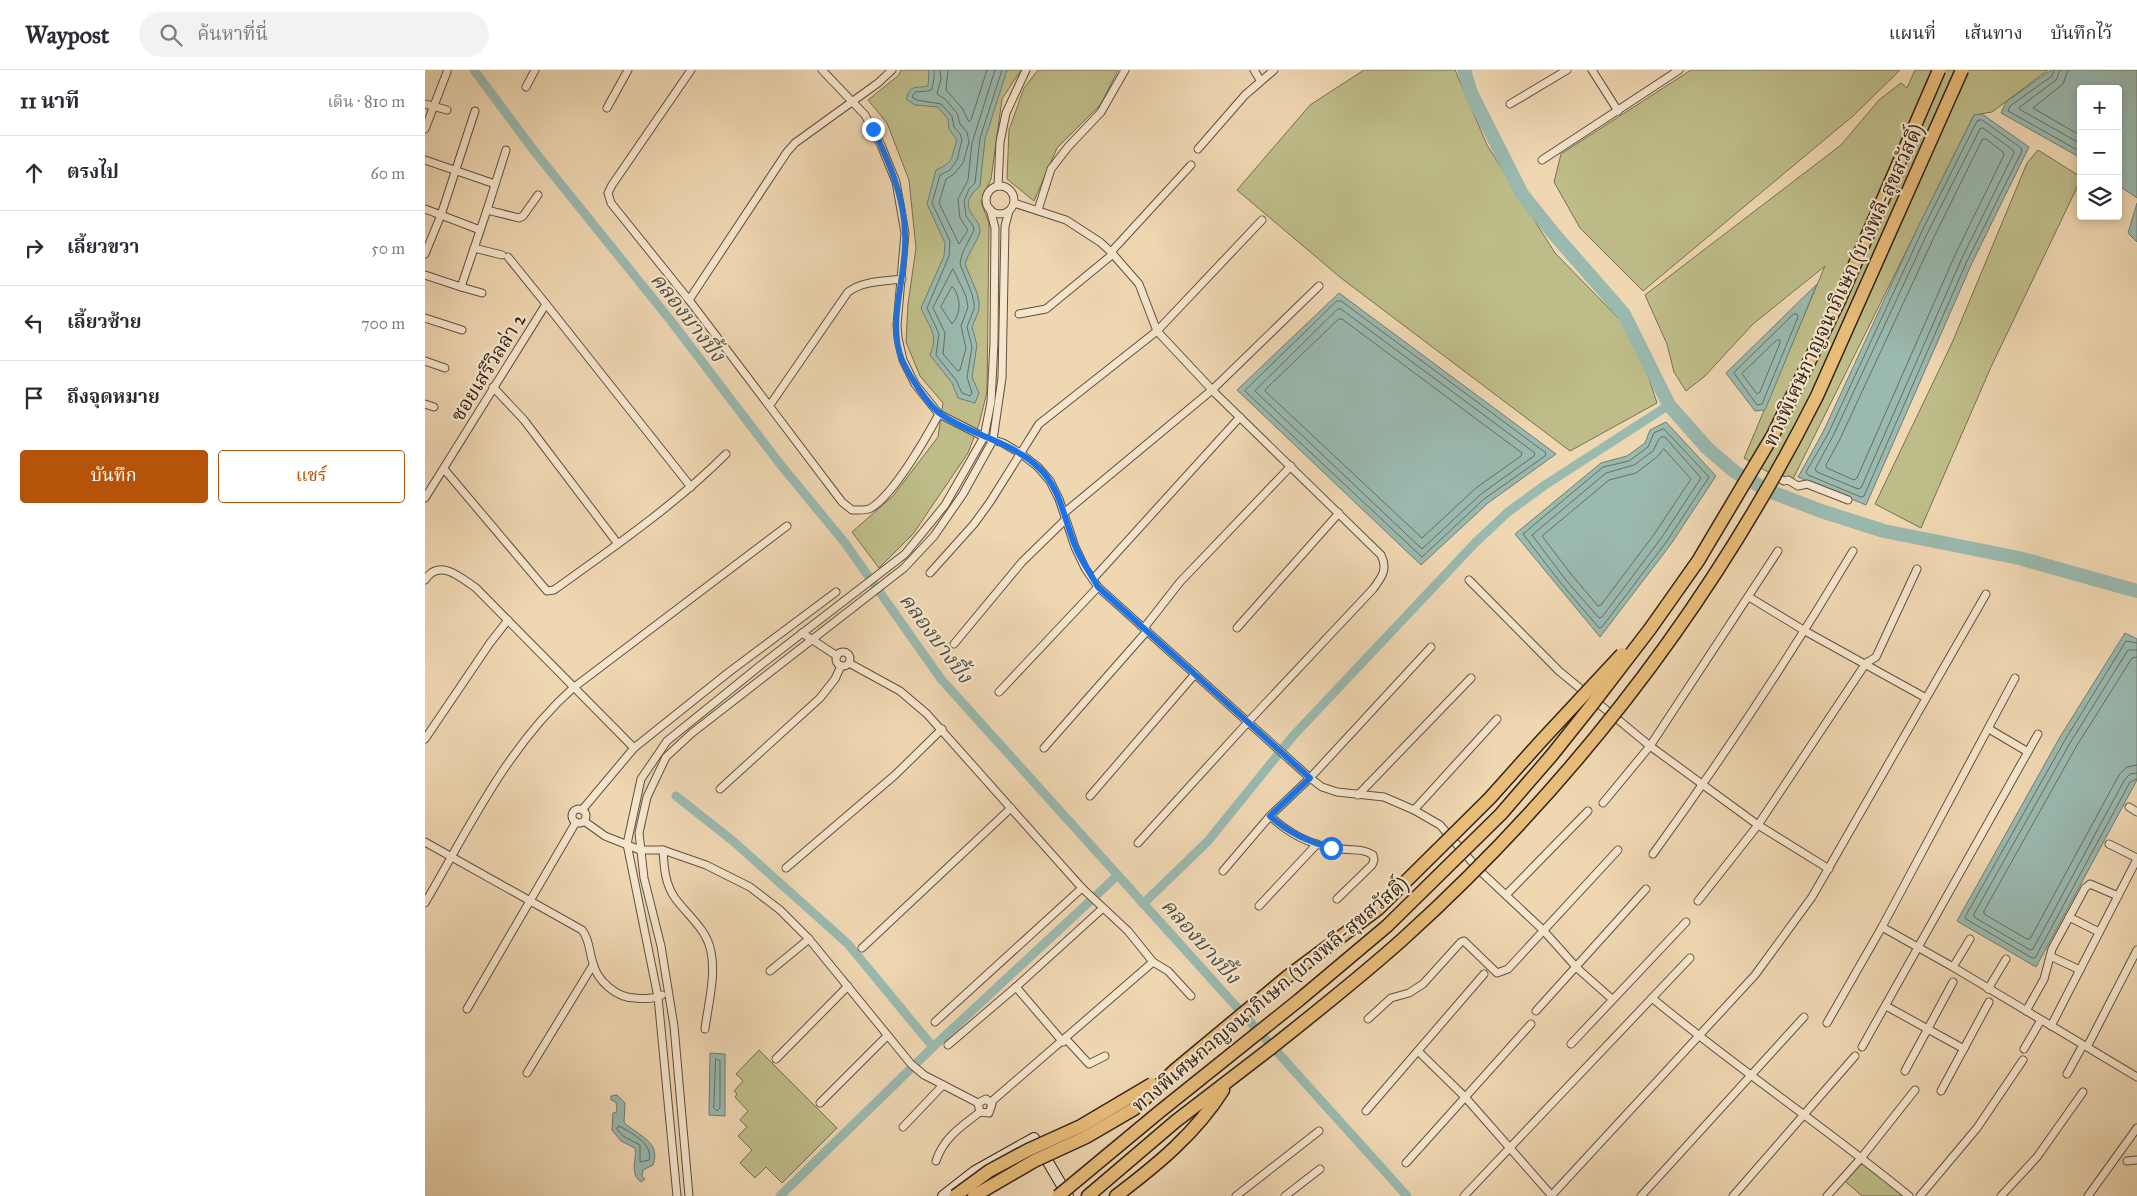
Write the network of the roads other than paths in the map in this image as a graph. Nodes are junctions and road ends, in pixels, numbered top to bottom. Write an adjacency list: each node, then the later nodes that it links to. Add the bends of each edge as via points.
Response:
1 (535, 70): 17 (street)
2 (628, 70): 22 (street)
3 (691, 70): 53 (street, via 608,193 611,203)
4 (822, 70): 18 (street)
5 (892, 70): 18 (street)
6 (1026, 70): 34 (street, via 1006,113 1000,142)
7 (1125, 70): 41 (street, via 1101,112 1051,169)
8 (1254, 70): 16 (street)
9 (1274, 70): 16 (street)
10 (1567, 70): 20 (street)
11 (1592, 70): 25 (street)
12 (1679, 70): 25 (street)
13 (1939, 70): 95 (highway, ทางพิเศษกาญจนาภิเษก (บางพลี-สุขสวัสดิ์), bridge, via 1839,301 1773,435 1698,561)
14 (1962, 70): 74 (highway, ทางพิเศษกาญจนาภิเษก (บางพลี-สุขสวัสดิ์), bridge, via 1817,396)
15 (447, 72): 21 (street)
16 (1260, 80): 28 (street)
17 (526, 87)
18 (853, 101): 49 (street, via 873,129 895,182 905,233); 53 (street, via 787,152)
19 (425, 104): 21 (street)
20 (1510, 104)
21 (433, 106): 23 (street); 26 (street)
22 (607, 108)
23 (447, 110)
24 (475, 111): 32 (street)
25 (1618, 111): 30 (street)
26 (425, 129)
27 (506, 150): 33 (street)
28 (1197, 150)
29 (425, 160): 32 (street)
30 (1542, 160)
31 (1191, 165): 46 (street)
32 (456, 171): 33 (street); 42 (street)
33 (495, 184): 39 (street)
34 (998, 186): 36 (street, via 1010,190); 38 (street, via 988,194)
35 (538, 195): 39 (street, via 519,218)
36 (1014, 203): 40 (street); 41 (street)
37 (425, 209): 42 (street)
38 (990, 209): 40 (street, via 1000,214); 68 (street, via 995,228 994,351 991,402)
39 (487, 210): 44 (street)
40 (1009, 210): 69 (street, via 1005,226 1002,378)
41 (1038, 210): 46 (street, via 1066,220)
42 (441, 214): 44 (street); 47 (street)
43 (1261, 220): 58 (street)
44 (480, 230): 45 (street)
45 (474, 248): 51 (street); 54 (street, ซอยเสรีวิลล่า 2, via 505,256)
46 (1112, 253): 55 (street, via 1046,309); 58 (street, via 1139,284)
47 (425, 254)
48 (425, 275): 51 (street)
49 (902, 279): 64 (street, via 867,284 849,292); 66 (street, via 897,325 900,354 915,384)
50 (1319, 286): 62 (street)
51 (461, 287): 52 (street)
52 (482, 292)
53 (689, 300): 64 (street)
54 (546, 304): 61 (street, ซอยเสรีวิลล่า 2); 75 (street)
55 (1019, 314)
56 (425, 318): 57 (street)
57 (462, 330)
58 (1157, 331): 62 (street); 70 (street, via 1039,424)
59 (425, 361): 60 (street)
60 (445, 368)
61 (493, 388): 73 (street, ซอยเสรีวิลล่า 2); 81 (street, via 524,420)
62 (1212, 390): 67 (street); 79 (street)
63 (425, 404): 65 (street)
64 (770, 405): 66 (street, via 852,510 871,508 886,493)
65 (434, 406)
66 (939, 414): 68 (street)
67 (1240, 417): 72 (street); 86 (street)
68 (984, 437): 69 (street); 98 (street, via 945,504 905,554)
69 (993, 440): 70 (street); 99 (street, via 963,494 920,553)
70 (1020, 453): 79 (street, via 1050,481); 85 (street, via 974,524)
71 (726, 454): 75 (street)
72 (1291, 466): 78 (street); 96 (street, via 1180,582)
73 (444, 469): 76 (street, ซอยเสรีวิลล่า 2); 81 (street, via 547,591 554,590)
74 (1775, 476): 77 (street, via 1784,482 1788,480 1798,486 1807,484); 225 (highway, ทางพิเศษกาญจนาภิเษก (บางพลี-สุขสวัสดิ์), bridge, via 1669,642 1610,721 1514,830 1403,939)
75 (691, 487): 81 (street)
76 (425, 498)
77 (1847, 500)
78 (1339, 513): 94 (street); 113 (street, via 1381,555 1385,570 1373,589)
79 (1064, 516): 86 (street, via 1085,568); 100 (street)
80 (787, 526): 109 (street)
81 (618, 544)
82 (1777, 551): 92 (street)
83 (1853, 551): 97 (street)
84 (1917, 570): 104 (street, via 1876,657)
85 (930, 573)
86 (1093, 579): 89 (street)
87 (425, 580): 93 (street, via 434,570 448,571 476,588)
88 (1469, 580): 118 (street, via 1559,671)
89 (1098, 587): 96 (street); 110 (street)
90 (836, 592): 119 (street)
91 (1986, 594): 111 (street)
92 (1749, 597): 97 (street); 118 (street)
93 (508, 620): 109 (street); 117 (street)
94 (1237, 628)
95 (1650, 629): 219 (highway, bridge, via 1586,692 1490,798 1378,908 1287,977); 252 (highway, ทางพิเศษกาญจนาภิเษก (บางพลี-สุขสวัสดิ์), bridge, via 1552,755 1501,814 1387,926)
96 (1146, 630): 106 (street); 120 (street)
97 (1805, 631): 104 (street); 123 (street)
98 (802, 633): 99 (street); 140 (street, via 667,741 641,779)
99 (812, 641): 102 (street); 143 (street, via 666,757 647,797 639,833)
100 (954, 644)
101 (1431, 647): 122 (street)
102 (837, 656): 103 (street, via 847,653); 105 (street)
103 (849, 662): 105 (street); 114 (street, via 900,691)
104 (1866, 663): 111 (street); 137 (street)
105 (841, 666): 124 (street, via 820,698)
106 (1195, 674): 113 (street); 126 (street)
107 (1471, 678): 125 (street)
108 (2015, 678): 115 (street)
109 (573, 688): 119 (street); 147 (street, via 540,721 504,767)
110 (999, 692)
111 (1926, 698): 150 (street)
112 (1497, 719): 131 (street)
113 (1248, 722): 122 (street); 139 (street)
114 (942, 729): 129 (street); 149 (street)
115 (1989, 729): 121 (street); 164 (street)
116 (2039, 734): 121 (street)
117 (425, 739)
118 (1650, 746): 123 (street); 127 (street)
119 (634, 748): 130 (street)
120 (1044, 748)
121 (2028, 752): 169 (street)
122 (1310, 778): 125 (street, via 1322,787); 134 (street)
123 (1703, 786): 137 (street); 146 (street)
124 (721, 788)
125 (1359, 795): 131 (street, via 1384,797)
126 (1090, 796)
127 (1603, 803)
128 (2129, 807): 133 (street)
129 (1011, 808): 153 (street); 170 (street)
130 (582, 810): 135 (street, via 586,816); 136 (street, via 574,813)
131 (1414, 810): 154 (street, via 1440,825)
132 (1588, 811): 154 (street)
133 (2137, 812)
134 (1270, 816): 141 (street, via 1292,833); 151 (street)
135 (584, 821): 136 (street); 140 (street, via 605,836)
136 (576, 822): 157 (street)
137 (1759, 825): 150 (street); 158 (street)
138 (425, 842): 147 (street)
139 (1138, 843)
140 (627, 844): 143 (street); 188 (street)
141 (1317, 844): 156 (street, via 1367,851 1373,855 1372,865); 161 (street)
142 (2109, 844): 148 (street)
143 (640, 850): 144 (street); 186 (street)
144 (663, 850): 168 (street, via 706,865 750,887 780,910); 203 (street, via 668,885 700,927 711,951 713,965)
145 (1618, 850): 165 (street)
146 (1653, 854)
147 (452, 857): 157 (street); 159 (street)
148 (2137, 859): 155 (street)
149 (787, 868)
150 (1829, 869): 206 (street, via 1755,975)
151 (1223, 871)
152 (1645, 889): 178 (street)
153 (1084, 890): 160 (street); 199 (street)
154 (1506, 895): 165 (street)
155 (2118, 896): 162 (street, via 2089,884); 166 (street)
156 (1337, 899)
157 (529, 900): 176 (street, via 582,930 589,941); 193 (street)
158 (1698, 901)
159 (425, 903)
160 (1101, 906): 175 (street, via 1128,931); 184 (street)
161 (1259, 906)
162 (2069, 917): 166 (street); 172 (street)
163 (1686, 922): 190 (street)
164 (1882, 927): 169 (street); 200 (street)
165 (1543, 930): 178 (street); 197 (street, via 1501,973 1490,968 1465,941 1461,942 1423,984 1409,993 1391,998)
166 (2099, 932): 179 (street)
167 (1970, 938): 177 (street)
168 (809, 939): 180 (street); 183 (street)
169 (1919, 947): 177 (street); 192 (street)
170 (862, 948)
171 (2137, 950): 210 (street)
172 (2050, 956): 179 (street); 195 (street, via 2044,979)
173 (1690, 958): 189 (street)
174 (2006, 959): 185 (street)
175 (1153, 962): 187 (street, via 1168,971); 207 (street)
176 (593, 965): 188 (street, via 609,988 620,995); 221 (street)
177 (1953, 967): 185 (street)
178 (1577, 968): 190 (street); 194 (street)
179 (2080, 970): 202 (street)
180 (770, 971)
181 (1484, 974): 214 (street)
182 (1953, 982): 204 (street)
183 (849, 986): 205 (street); 217 (street)
184 (1017, 987): 207 (street); 209 (street)
185 (1988, 989): 195 (street)
186 (669, 990): 188 (street); 248 (street)
187 (1191, 996)
188 (658, 997): 247 (street)
189 (1652, 998): 206 (street); 240 (street)
190 (1612, 999): 208 (street)
191 (1989, 1002): 213 (street)
192 (1886, 1006): 204 (street); 211 (street)
193 (467, 1009)
194 (1536, 1011)
195 (2026, 1011): 198 (street)
196 (1804, 1017): 223 (street)
197 (1368, 1019)
198 (2041, 1020): 202 (street); 212 (street)
199 (935, 1022)
200 (1827, 1023)
201 (1531, 1024): 230 (street)
202 (2051, 1026): 210 (street)
203 (705, 1029)
204 (1927, 1029): 213 (street); 220 (street)
205 (887, 1036): 226 (street, via 924,1075); 232 (street)
206 (1699, 1037): 223 (street); 259 (street)
207 (1064, 1040): 215 (street, via 1089,1064); 231 (street)
208 (1571, 1044)
209 (948, 1045)
210 (2085, 1046): 222 (street); 224 (street)
211 (1862, 1047)
212 (2024, 1049)
213 (1963, 1050): 228 (street)
214 (1418, 1051): 230 (street); 234 (street)
215 (1105, 1056)
216 (1855, 1056): 236 (street)
217 (777, 1059)
218 (2023, 1060): 264 (street, via 1977,1128)
219 (1175, 1070): 250 (highway, bridge, via 1081,1126 989,1172); 251 (highway, bridge, via 1130,1112)
220 (1905, 1071)
221 (527, 1073)
222 (2067, 1074)
223 (1751, 1076): 236 (street); 260 (street)
224 (2137, 1077)
225 (1227, 1083): 254 (highway, ทางพิเศษกาญจนาภิเษก (บางพลี-สุขสวัสดิ์), via 1176,1121); 255 (highway, via 1191,1133)
226 (943, 1085): 233 (street); 237 (street)
227 (1915, 1090): 241 (street)
228 (1941, 1091)
229 (2083, 1092): 265 (street, via 2037,1158)
230 (1465, 1097): 240 (street); 245 (street)
231 (991, 1102): 233 (street, via 986,1099); 235 (street, via 992,1109)
232 (820, 1103)
233 (978, 1103): 235 (street)
234 (1366, 1111)
235 (981, 1112): 244 (street, via 946,1140)
236 (1805, 1113): 241 (street); 261 (street)
237 (903, 1127)
238 (2137, 1128): 266 (street)
239 (1319, 1131): 256 (street)
240 (1510, 1148): 258 (street); 259 (street)
241 (1861, 1157): 262 (street); 263 (street)
242 (2127, 1160): 243 (street)
243 (2137, 1160)
244 (936, 1161)
245 (1406, 1163)
246 (1320, 1169): 257 (street)
247 (677, 1196)
248 (689, 1196)
249 (943, 1196): 253 (street, via 975,1171 1034,1138)
250 (955, 1196)
251 (974, 1196)
252 (1058, 1196)
253 (1068, 1196)
254 (1088, 1196)
255 (1117, 1196)
256 (1236, 1196)
257 (1285, 1196)
258 (1464, 1196)
259 (1551, 1196)
260 (1641, 1196)
261 (1733, 1196)
262 (1827, 1196)
263 (1909, 1196)
264 (1920, 1196)
265 (2001, 1196)
266 (2088, 1196)

